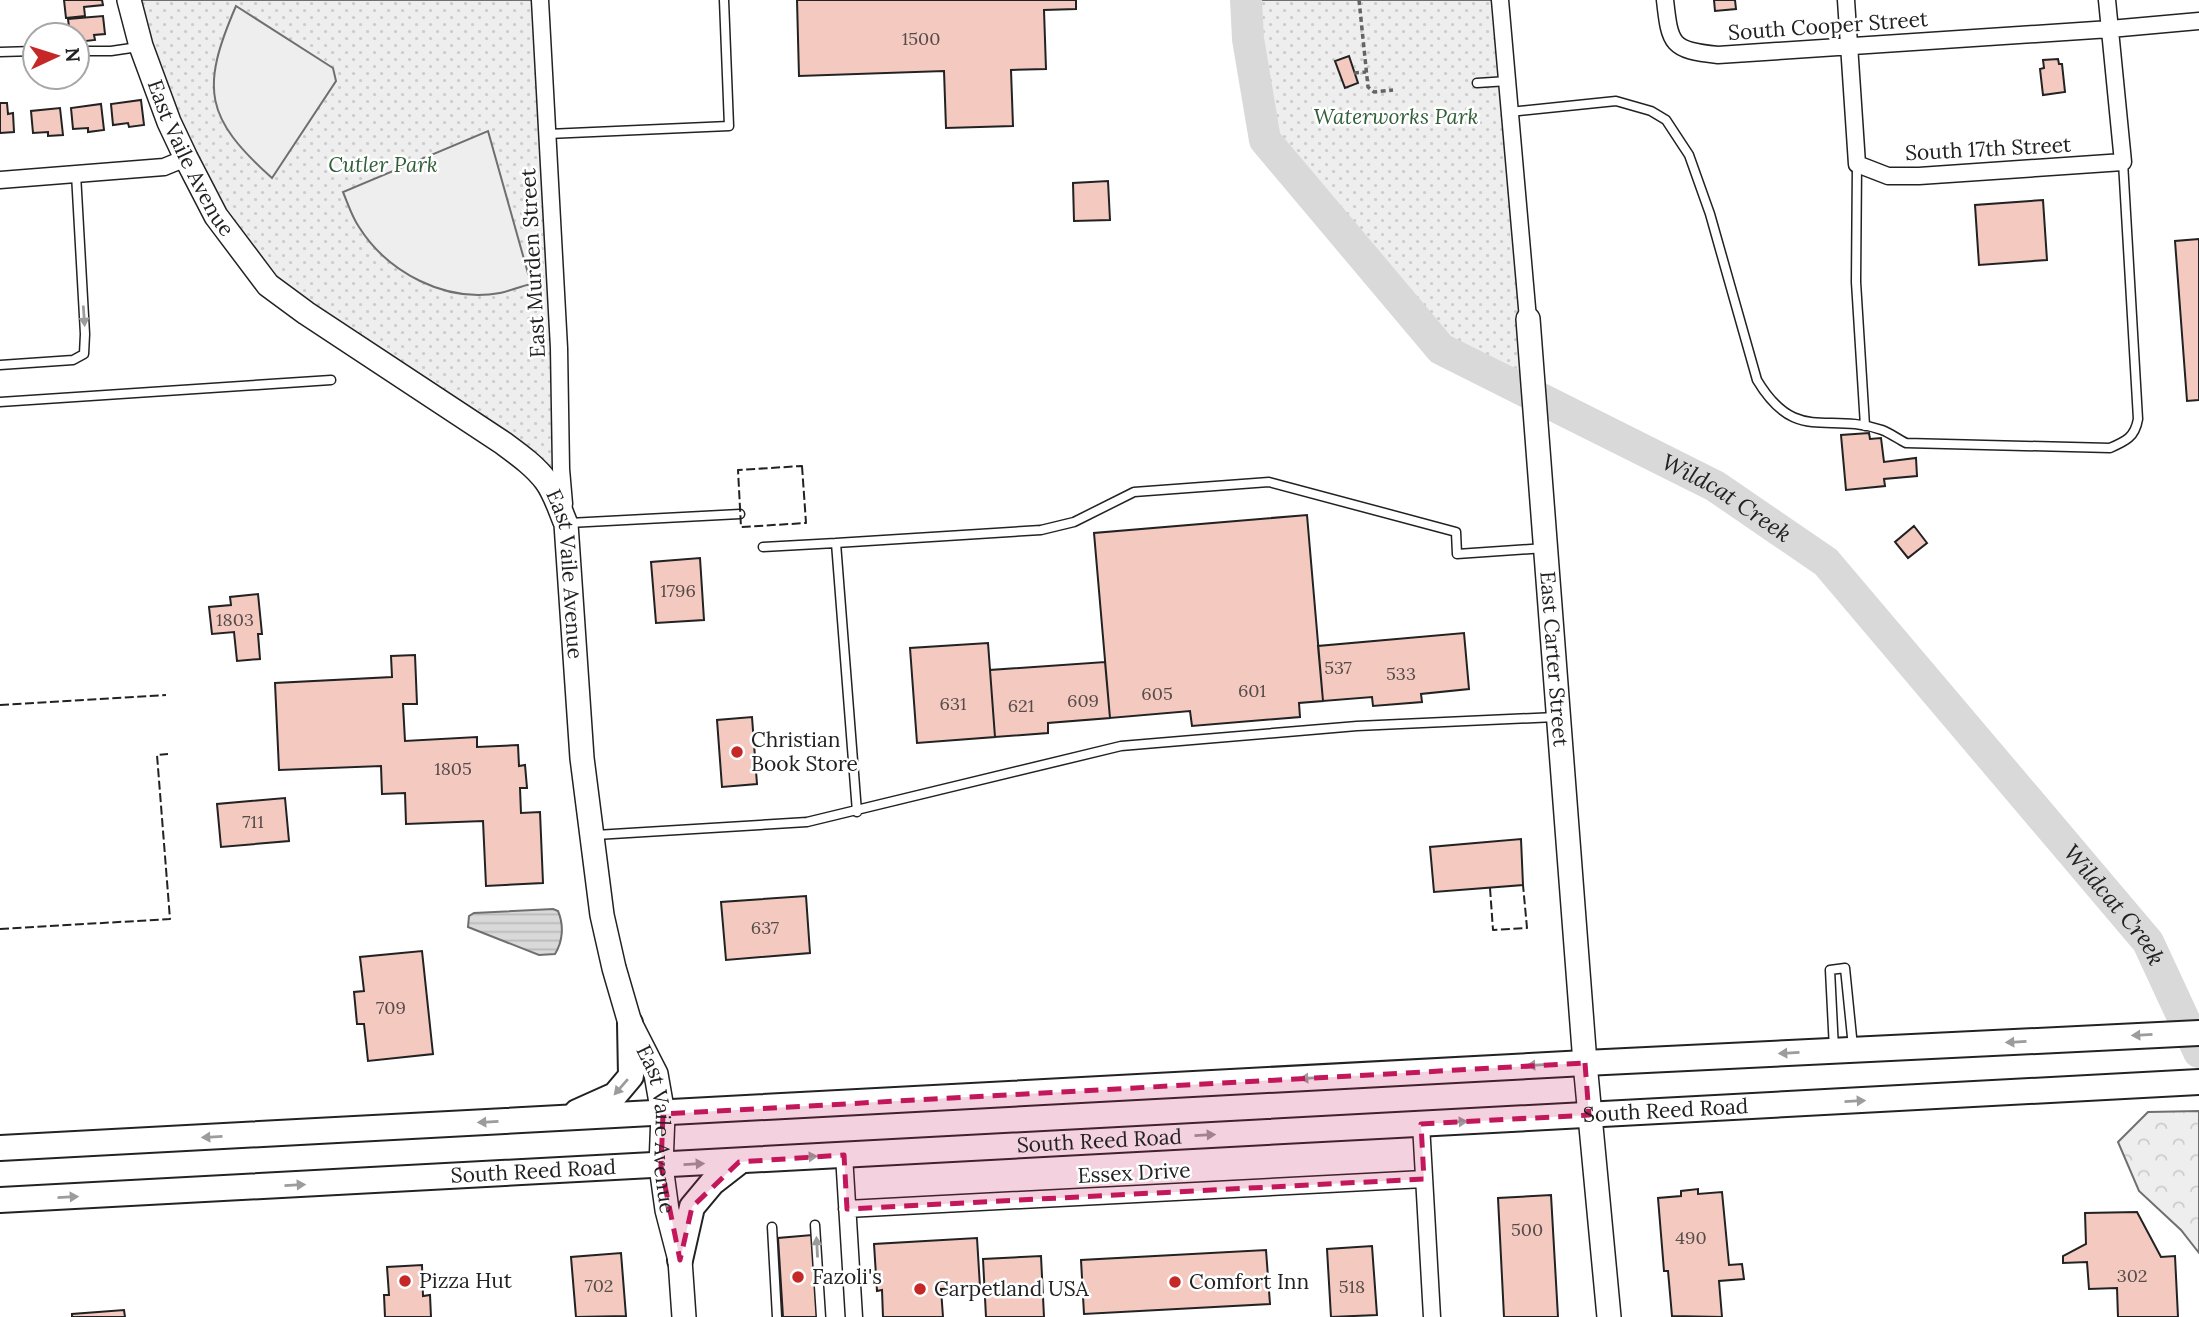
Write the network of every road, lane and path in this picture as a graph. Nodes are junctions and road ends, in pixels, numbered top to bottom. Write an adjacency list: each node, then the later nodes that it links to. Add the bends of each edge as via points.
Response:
1 (129, 0): 11 (street, East Vaile Avenue)
2 (540, 0): 22 (street, East Murden Street)
3 (724, 0): 22 (lane, via 729,126)
4 (1359, 0): 16 (path)
5 (1500, 0): 18 (street, East Carter Street)
6 (1665, 0): 12 (street, South Cooper Street, via 1669,32 1689,52 1718,55)
7 (1846, 0): 12 (street)
8 (2107, 0): 10 (street)
9 (2199, 21): 10 (street, South Cooper Street)
10 (2110, 29): 12 (street, South Cooper Street); 24 (street)
11 (141, 46): 14 (lane); 23 (street, East Vaile Avenue)
12 (1849, 46): 25 (street)
13 (21, 51): 15 (lane)
14 (91, 51)
15 (0, 52)
16 (1366, 72): 17 (path); 20 (path, via 1368,87 1374,92)
17 (1354, 73)
18 (1508, 81): 19 (lane); 21 (street, East Carter Street)
19 (1477, 83)
20 (1393, 90)
21 (1510, 112): 28 (street, East Carter Street); 32 (lane, via 1616,101 1666,120 1689,155 1764,392 1774,406 1806,423)
22 (548, 134): 34 (street, East Murden Street)
23 (186, 158): 26 (street, via 164,167); 34 (street, East Vaile Avenue, via 216,216 268,285 526,461 547,482)
24 (2123, 162): 25 (street, South 17th Street, via 1919,176 1888,176); 32 (lane, via 2138,419 2130,438 2110,448 1906,443)
25 (1857, 164): 32 (lane, via 1856,282)
26 (76, 174): 27 (street); 29 (lane, one-way to 29, via 84,354 73,360)
27 (0, 180)
28 (1528, 318): 37 (street, East Carter Street)
29 (0, 365)
30 (331, 380): 31 (lane)
31 (0, 402)
32 (1865, 426)
33 (740, 514): 34 (lane)
34 (566, 524): 40 (street, East Vaile Avenue)
35 (836, 543): 36 (lane); 37 (lane, via 1041,530 1074,522 1134,492 1269,482 1456,531 1457,554); 39 (lane)
36 (763, 547)
37 (1546, 548): 38 (street, East Carter Street)
38 (1559, 717): 39 (lane, via 1357,726 1121,746); 44 (street, East Carter Street)
39 (857, 812): 40 (lane, via 807,822)
40 (592, 836): 41 (street, East Vaile Avenue, via 602,915)
41 (630, 1023): 46 (street, East Vaile Avenue, via 656,1074); 48 (main road, one-way to 48, via 631,1076 615,1095 590,1109)
42 (2199, 1032): 43 (main road, one-way to 43)
43 (1844, 1050): 43 (lane, via 1845,968 1830,970); 44 (main road, one-way to 44)
44 (1585, 1063): 46 (main road, one-way to 46); 47 (street, East Carter Street)
45 (2199, 1082): 47 (main road, South Reed Road, one-way to 45)
46 (663, 1114): 48 (main road); 53 (street, East Vaile Avenue)
47 (1589, 1115): 49 (main road, South Reed Road, one-way to 47); 65 (street, East Carter Street)
48 (556, 1119): 50 (main road, one-way to 50)
49 (1421, 1124): 51 (main road, South Reed Road, one-way to 49); 54 (street)
50 (0, 1148)
51 (844, 1155): 52 (main road, South Reed Road, one-way to 51); 56 (street)
52 (739, 1161): 53 (main road, South Reed Road, one-way to 52); 59 (main road, via 692,1207)
53 (661, 1166): 55 (main road, South Reed Road, one-way to 53); 59 (street, East Vaile Avenue)
54 (1424, 1179): 56 (street, Essex Drive); 64 (street)
55 (0, 1200)
56 (847, 1209): 63 (street)
57 (816, 1225): 62 (lane, one-way to 57)
58 (772, 1227): 61 (lane)
59 (680, 1260): 60 (street, East Vaile Avenue)
60 (684, 1317)
61 (778, 1317)
62 (821, 1317)
63 (854, 1317)
64 (1432, 1317)
65 (1609, 1317)

